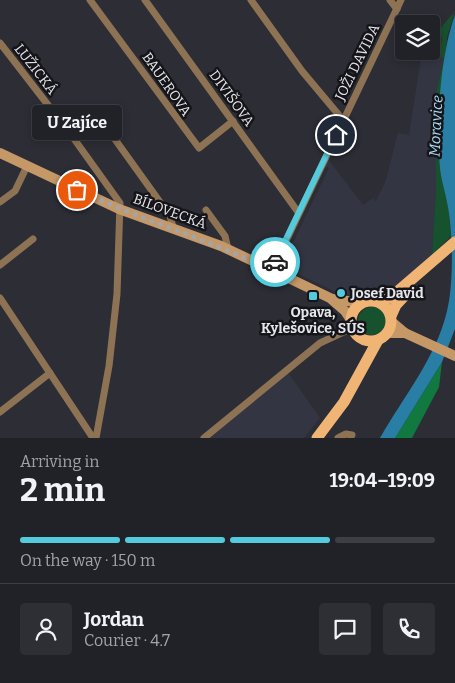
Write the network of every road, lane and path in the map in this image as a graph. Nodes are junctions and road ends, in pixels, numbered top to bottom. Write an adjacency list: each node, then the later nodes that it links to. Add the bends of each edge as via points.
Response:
1 (90, 0): 9 (street, BAUEROVA, via 199,148)
2 (145, 0): 9 (street, DIVIŠOVA)
3 (251, 0): 8 (street, via 302,71)
4 (390, 0): 6 (street)
5 (401, 0): 6 (street, JOŽI DAVIDA)
6 (397, 9): 8 (street, JOŽI DAVIDA)
7 (0, 43): 14 (street, LUŽICKÁ, via 118,199)
8 (343, 120): 16 (street, JOŽI DAVIDA)
9 (233, 121): 16 (street, DIVIŠOVA)
10 (104, 124): 17 (street, via 170,216)
11 (0, 153): 12 (main road, BÍLOVECKÁ)
12 (27, 166): 13 (street, via 15,191); 14 (main road, BÍLOVECKÁ)
13 (0, 202)
14 (120, 209): 17 (main road, BÍLOVECKÁ); 35 (street, via 117,294 109,366)
15 (206, 210): 20 (street, via 225,236)
16 (298, 212): 23 (street, JOŽI DAVIDA)
17 (173, 228): 20 (main road, BÍLOVECKÁ)
18 (33, 238): 21 (street)
19 (455, 242): 22 (main road)
20 (228, 249): 23 (main road, BÍLOVECKÁ)
21 (0, 265)
22 (430, 266): 26 (main road, BÍLOVECKÁ, via 390,298); 28 (main road, via 396,305)
23 (272, 270): 25 (main road, BÍLOVECKÁ)
24 (0, 298): 31 (street)
25 (330, 298): 27 (main road, BÍLOVECKÁ); 29 (main road, BÍLOVECKÁ, via 345,311)
26 (376, 301): 27 (main road, BÍLOVECKÁ); 28 (main road, via 386,307)
27 (362, 303): 29 (main road, via 355,309)
28 (387, 328): 29 (main road, via 368,341); 30 (main road); 32 (main road)
29 (354, 329): 32 (main road, via 362,350); 36 (street, via 320,343)
30 (455, 356)
31 (50, 373): 33 (street); 35 (street)
32 (357, 375): 37 (main road)
33 (0, 412)
34 (352, 435): 38 (street)
35 (94, 438)
36 (204, 438)
37 (317, 438)
38 (338, 438)

